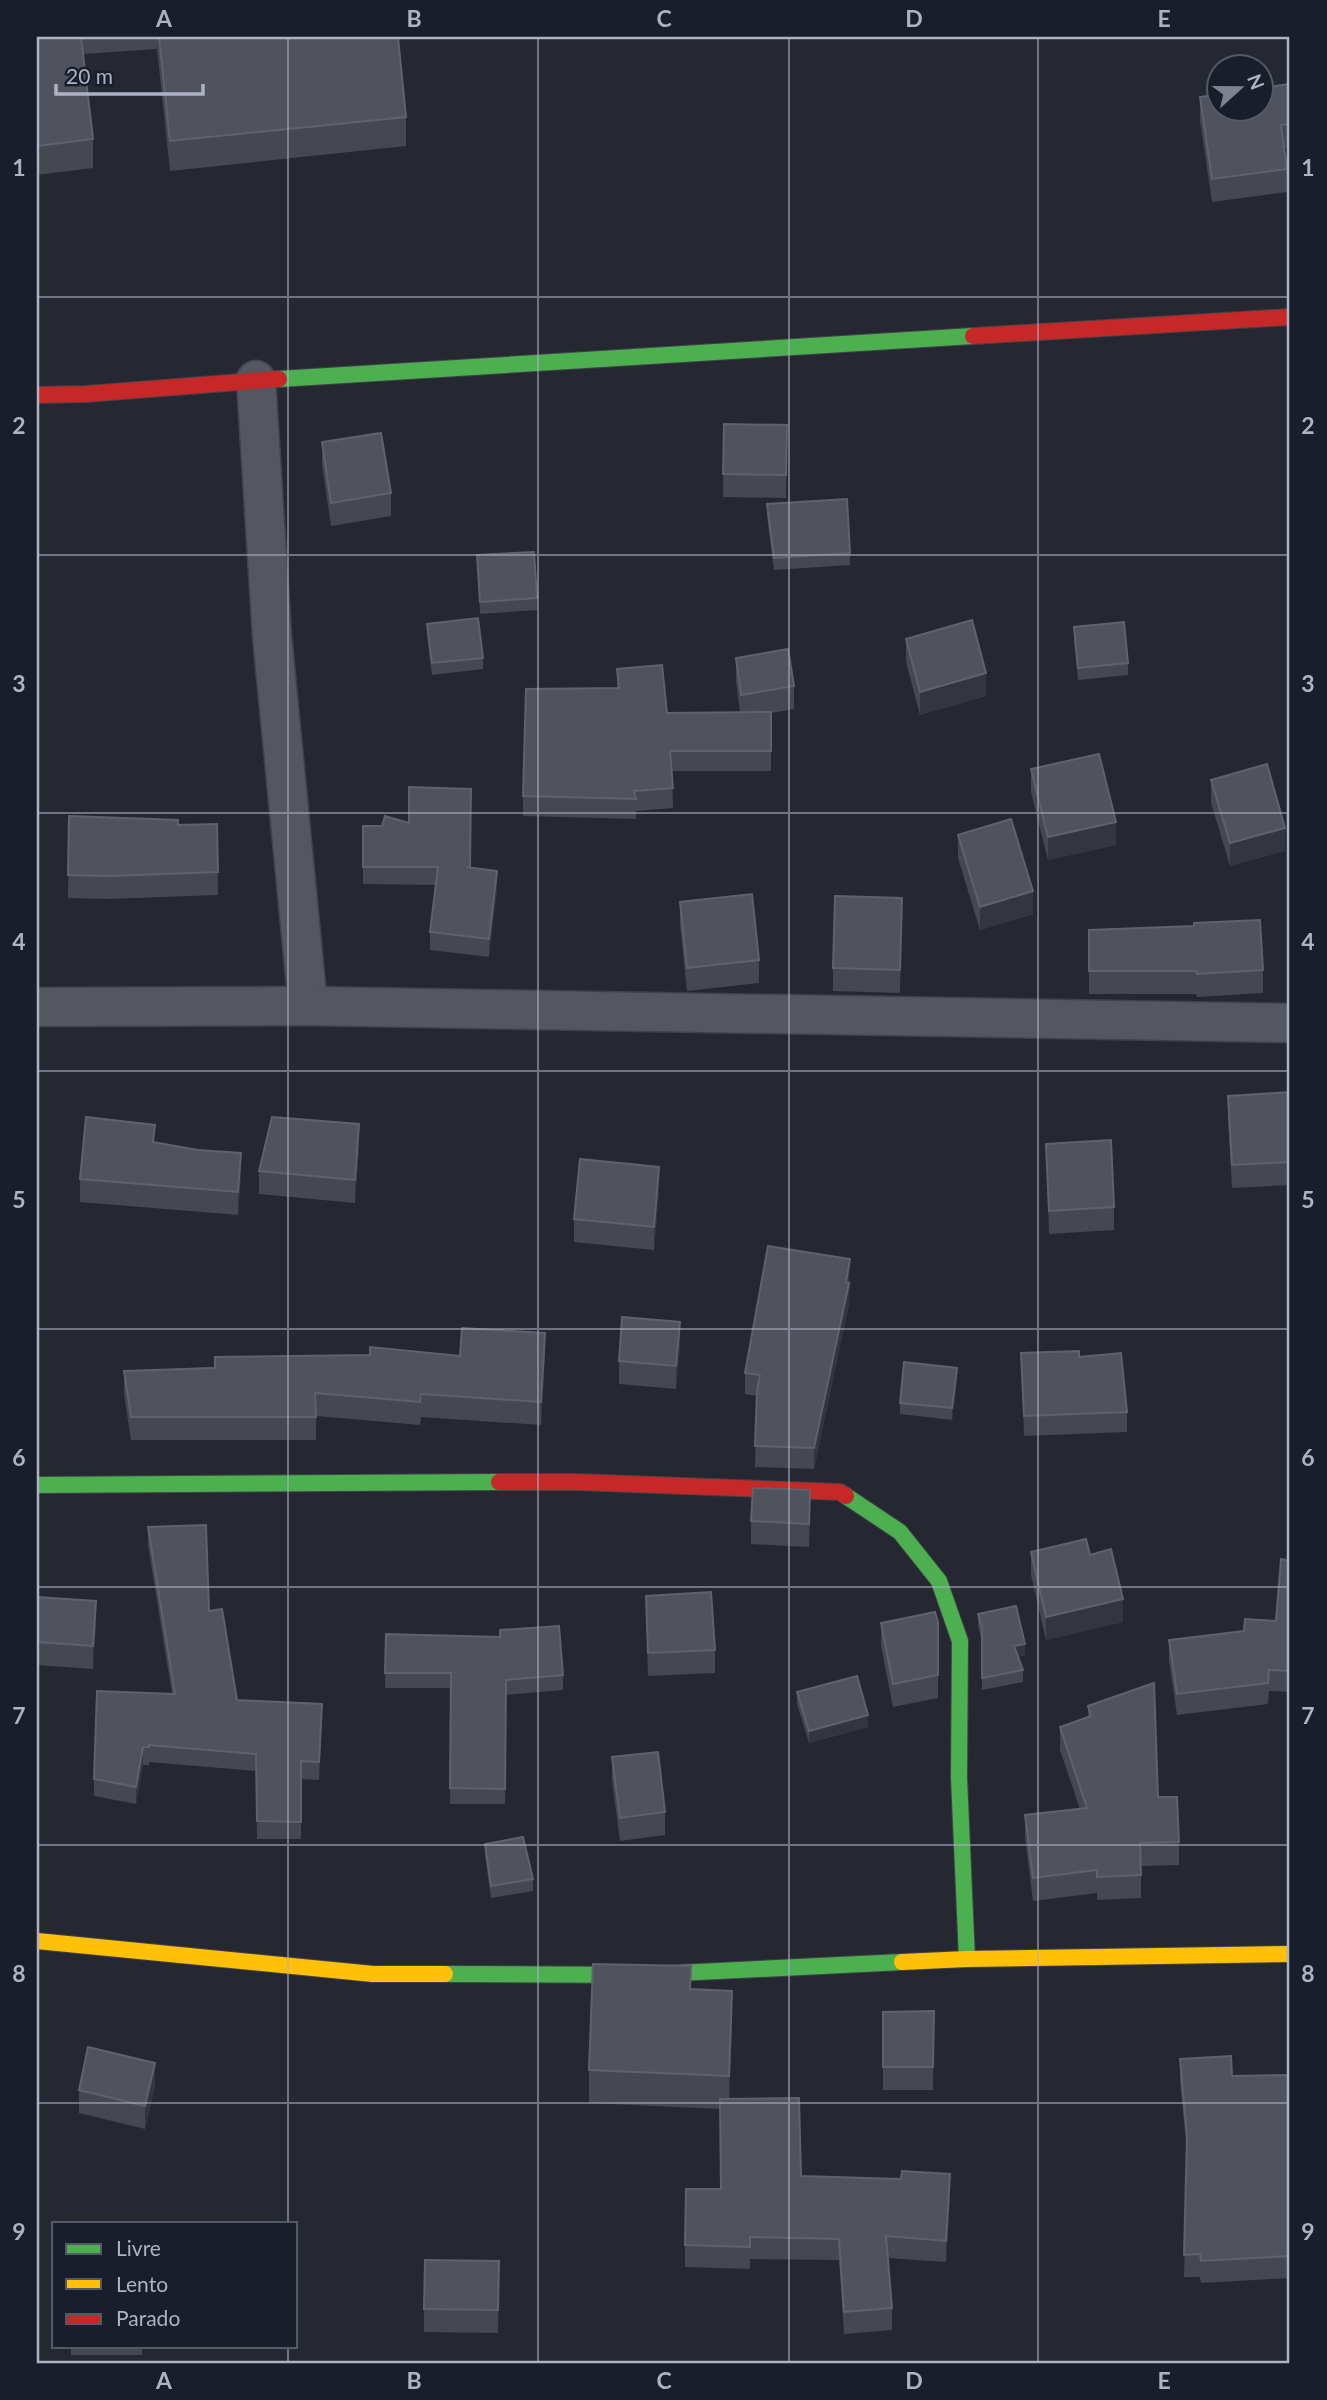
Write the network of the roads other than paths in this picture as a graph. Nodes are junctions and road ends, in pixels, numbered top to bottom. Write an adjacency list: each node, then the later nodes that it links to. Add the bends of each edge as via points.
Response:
1 (1290, 317): 2 (street)
2 (256, 380): 3 (street); 4 (street, via 272,636)
3 (37, 395)
4 (308, 1006): 5 (street); 6 (street)
5 (37, 1007)
6 (1290, 1023)
7 (37, 1485): 10 (street, via 578,1482 840,1492 900,1532 939,1581 960,1641 959,1778)
8 (37, 1941): 10 (street, via 373,1975 637,1975)
9 (1290, 1954): 10 (street)
10 (967, 1959)

